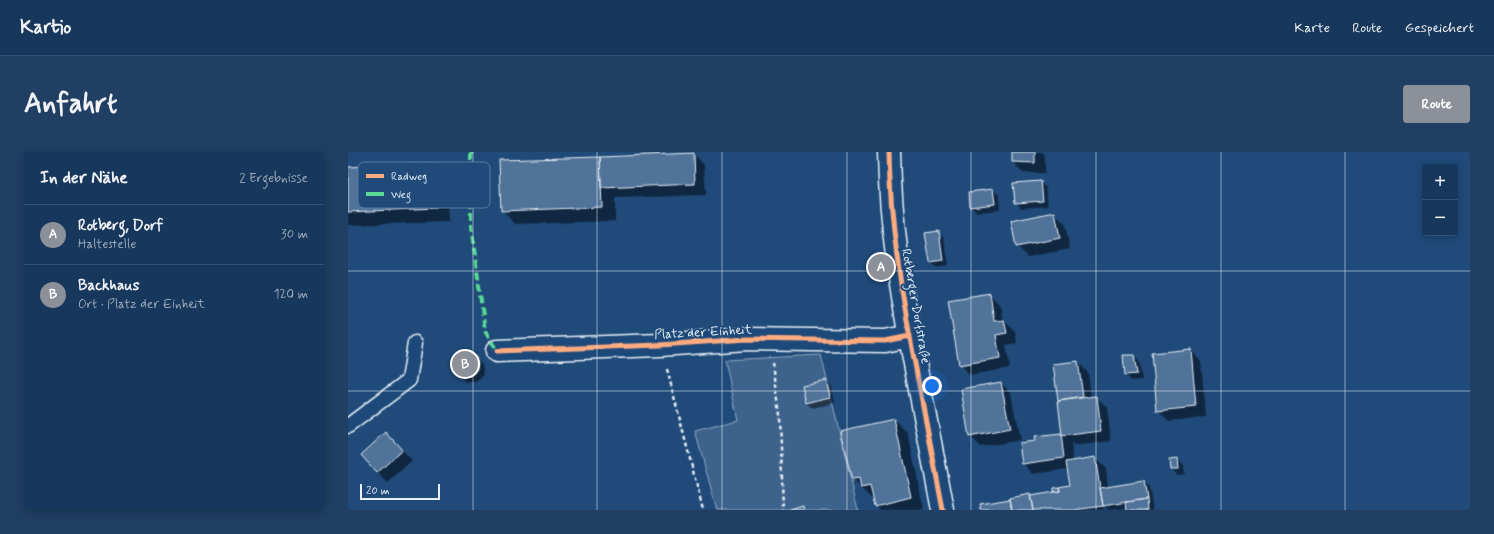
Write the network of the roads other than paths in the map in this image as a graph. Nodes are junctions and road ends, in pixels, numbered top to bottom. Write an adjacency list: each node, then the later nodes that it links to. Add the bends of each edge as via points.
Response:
1 (889, 152): 2 (street, Rotberger Dorfstraße, via 890,204)
2 (910, 336): 4 (street, Platz der Einheit, via 885,341 747,339); 6 (street, Rotberger Dorfstraße)
3 (415, 343): 5 (lane, via 409,380)
4 (497, 351)
5 (348, 426)
6 (943, 510)

